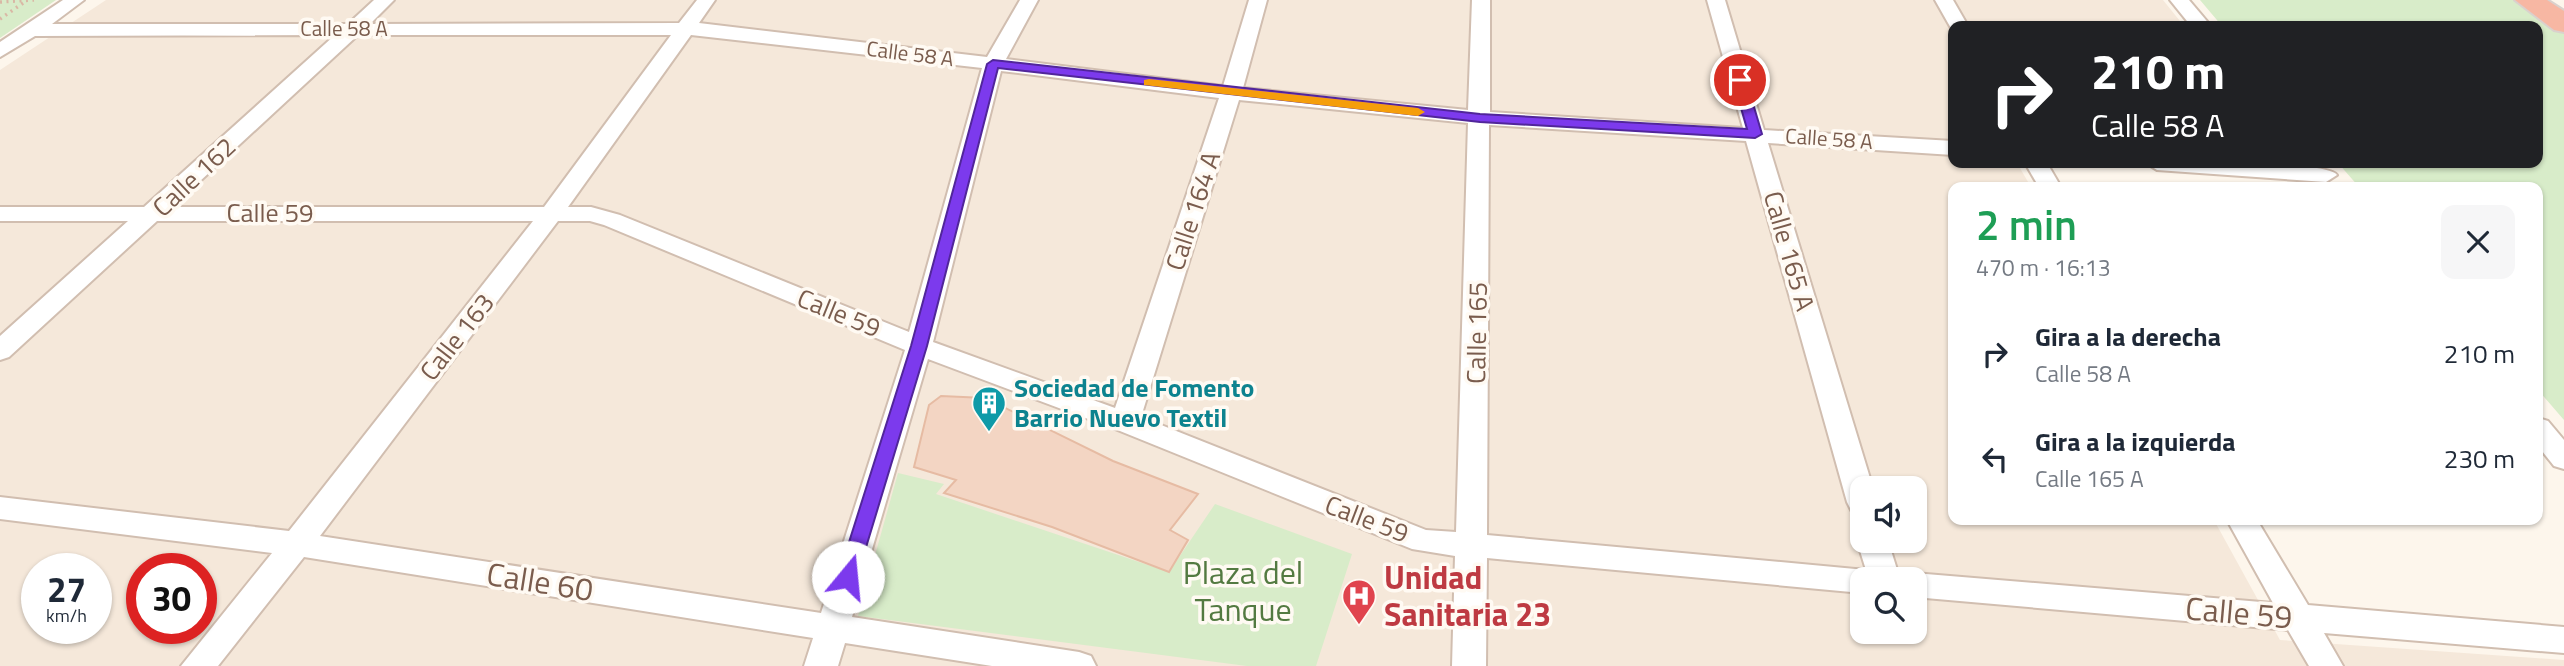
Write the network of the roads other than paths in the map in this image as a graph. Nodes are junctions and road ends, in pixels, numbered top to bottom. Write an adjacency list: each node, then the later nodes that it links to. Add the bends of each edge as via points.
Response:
1 (75, 0): 17 (street)
2 (385, 0): 18 (street, Calle 162)
3 (706, 0): 16 (street, Calle 163)
4 (1029, 0): 20 (street)
5 (1258, 0): 21 (street, Calle 164 A)
6 (1481, 0): 22 (street, Calle 165)
7 (1716, 0): 23 (street, Calle 165 A)
8 (1944, 0): 13 (street)
9 (2179, 0): 14 (street)
10 (2529, 0): 15 (highway)
11 (2546, 0): 12 (highway)
12 (2564, 13)
13 (1956, 21)
14 (2197, 21)
15 (2564, 24)
16 (687, 28): 18 (street, Calle 58 A); 20 (street, Calle 58 A); 27 (street, Calle 163)
17 (31, 30): 18 (street, Calle 58 A); 19 (street)
18 (353, 30): 29 (street, Calle 162)
19 (0, 51)
20 (993, 64): 21 (street, Calle 58 A); 30 (street)
21 (1231, 93): 22 (street, Calle 58 A); 32 (street, Calle 164 A)
22 (1480, 118): 23 (street, Calle 58 A); 39 (street, Calle 165)
23 (1755, 134): 24 (street, Calle 58 A); 35 (street, Calle 165 A)
24 (1948, 148)
25 (2227, 168): 26 (street)
26 (2326, 175)
27 (552, 213): 29 (street, Calle 59); 30 (street, Calle 59, via 591,214 612,220); 38 (street, Calle 163)
28 (0, 214): 29 (street, Calle 59)
29 (154, 214): 31 (street, Calle 162)
30 (919, 346): 32 (street, Calle 59); 43 (street)
31 (0, 351)
32 (1125, 422): 39 (street, Calle 59, via 1397,533)
33 (2543, 434): 34 (street)
34 (2564, 459)
35 (1854, 476)
36 (0, 508): 38 (street, Calle 60)
37 (2245, 525): 42 (street)
38 (297, 544): 43 (street, Calle 60); 45 (street, Calle 163)
39 (1473, 547): 40 (street, Calle 59); 48 (street, Calle 165)
40 (1850, 580)
41 (1927, 586): 42 (street, Calle 59)
42 (2299, 618): 44 (street, Calle 59); 49 (street)
43 (832, 628): 46 (street); 47 (street, Calle 60)
44 (2564, 640)
45 (198, 666)
46 (821, 666)
47 (1079, 666)
48 (1469, 666)
49 (2326, 666)

